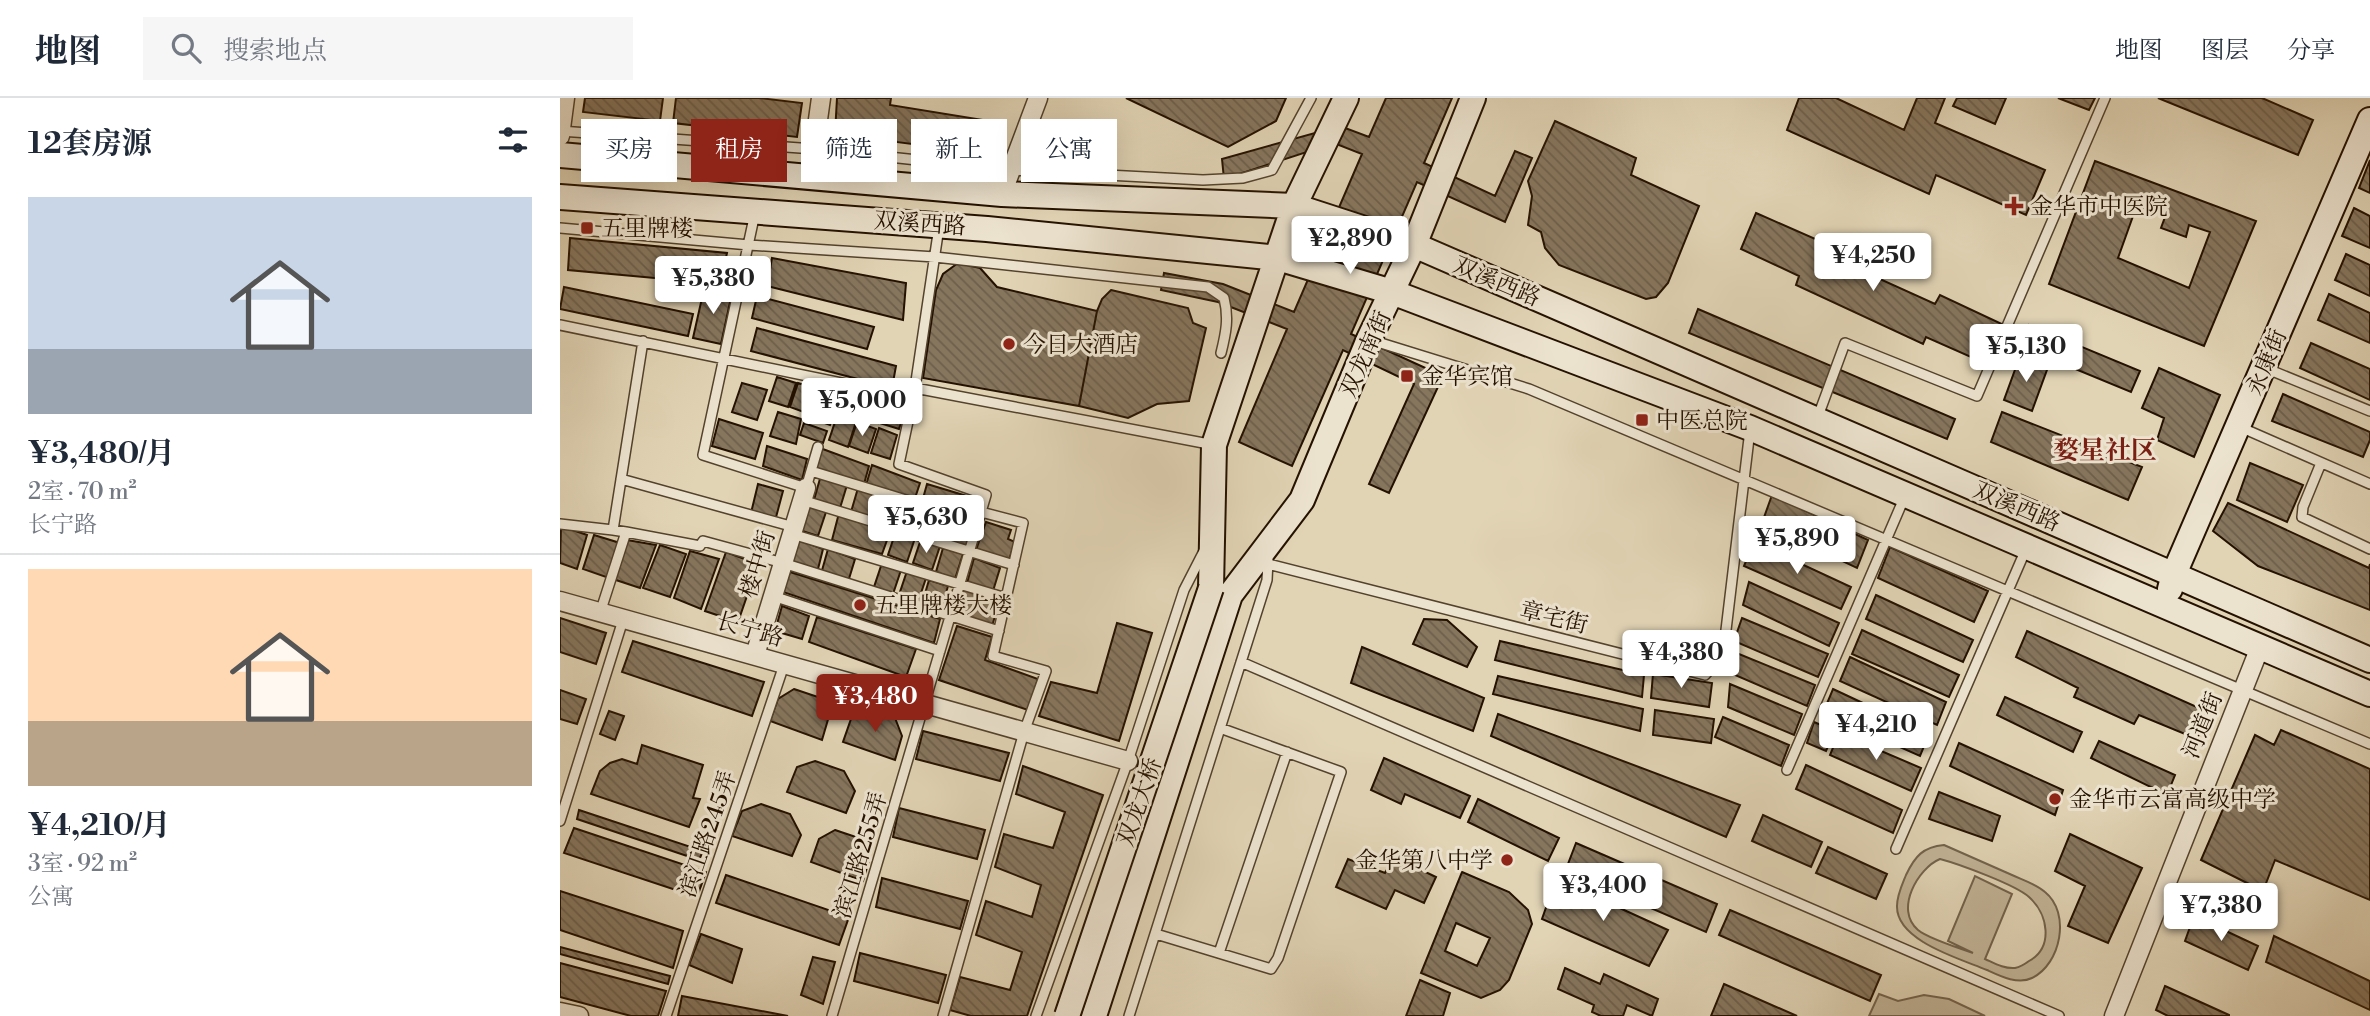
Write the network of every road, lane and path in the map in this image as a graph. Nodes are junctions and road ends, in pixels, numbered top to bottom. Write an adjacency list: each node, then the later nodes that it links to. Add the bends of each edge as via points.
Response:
1 (565, 98): 10 (street)
2 (821, 98): 8 (street)
3 (1038, 98): 14 (street)
4 (1311, 98): 14 (lane, via 1272,170 1243,178)
5 (1346, 98): 19 (main road)
6 (1473, 98): 24 (main road, 双龙南街)
7 (2105, 98): 36 (lane, via 1977,396 1845,343)
8 (818, 119)
9 (2370, 120): 33 (main road, 永康街)
10 (560, 132): 11 (lane)
11 (801, 148)
12 (560, 155): 15 (main road, 双溪西路)
13 (897, 158): 14 (lane)
14 (1011, 170): 17 (street)
15 (801, 176)
16 (866, 182): 17 (main road, 双溪西路)
17 (1002, 194): 19 (main road, 双溪西路)
18 (560, 197): 20 (main road, 双溪西路)
19 (1294, 206): 24 (main road, 双溪西路); 26 (main road)
20 (755, 211): 21 (main road, 双溪西路); 23 (lane)
21 (940, 225): 25 (lane); 26 (main road, 双溪西路)
22 (560, 229): 23 (lane)
23 (748, 245): 25 (lane); 32 (lane)
24 (1414, 245): 27 (main road, 双龙南街); 36 (main road, 双溪西路)
25 (935, 257): 31 (lane, via 1208,287 1224,298 1227,313); 34 (lane)
26 (1278, 258): 27 (main road, 双溪西路); 39 (main road)
27 (1392, 292): 29 (main road, 双龙南街); 38 (main road, 双溪西路)
28 (560, 325): 30 (lane)
29 (1369, 339): 43 (lane, via 1529,389); 57 (main road, 双龙南街, via 1302,500)
30 (643, 341): 32 (lane); 42 (lane)
31 (1221, 353)
32 (725, 358): 34 (lane, via 890,393); 45 (lane, via 703,456)
33 (2264, 367): 35 (lane); 37 (main road, 永康街)
34 (915, 388): 39 (lane); 47 (lane, via 899,464 986,495)
35 (2370, 411)
36 (1817, 419): 60 (main road, 双溪西路)
37 (2238, 426): 41 (lane); 60 (main road, 永康街)
38 (1750, 428): 43 (lane, 章宅街); 46 (main road, 双溪西路)
39 (1214, 445): 52 (main road)
40 (818, 447): 45 (lane)
41 (2321, 463): 44 (lane); 55 (lane, via 2302,517)
42 (621, 479): 49 (lane); 50 (lane)
43 (1744, 479): 53 (lane); 57 (lane, 章宅街, via 1723,655 1705,675)
44 (2370, 484)
45 (806, 486): 47 (lane); 50 (street, 楼中街); 56 (lane)
46 (1906, 495): 53 (lane); 54 (main road, 双溪西路)
47 (980, 517): 56 (lane, 滨江路255弄); 59 (lane, via 1023,523)
48 (560, 524): 49 (lane)
49 (613, 530): 51 (lane)
50 (793, 531): 58 (street, 楼中街); 61 (lane)
51 (626, 532): 58 (lane, via 700,546 703,541); 68 (lane)
52 (1213, 534): 63 (main road); 85 (lane, via 1184,590)
53 (1887, 539): 62 (lane); 86 (lane)
54 (2027, 547): 62 (lane); 67 (main road, 双溪西路)
55 (2370, 549)
56 (970, 552): 59 (lane); 61 (lane, 滨江路255弄)
57 (1269, 553): 63 (main road, 双龙南街); 76 (lane, via 1267,580)
58 (783, 563): 64 (street, 楼中街); 69 (lane)
59 (1014, 565): 65 (lane)
60 (2174, 574): 67 (main road, 永康街); 75 (main road, 双溪西路)
61 (960, 584): 65 (lane); 69 (lane, 滨江路255弄)
62 (2008, 591): 78 (lane); 88 (lane)
63 (1221, 592): 97 (main road, 双龙大桥, bridge); 98 (main road, 双龙大桥)
64 (773, 596): 73 (lane); 74 (street, 楼中街)
65 (1006, 598): 71 (lane)
66 (560, 601): 68 (street, 长宁路)
67 (2164, 607): 72 (main road, 双溪西路)
68 (600, 613): 70 (street, 长宁路)
69 (950, 617): 71 (lane); 73 (lane, 滨江路255弄)
70 (623, 620): 74 (street, 长宁路); 87 (lane)
71 (999, 631): 82 (lane, via 993,656 1046,671)
72 (2260, 647): 78 (street, 河道街); 79 (main road, 双溪西路)
73 (940, 652): 80 (lane, 滨江路255弄)
74 (755, 655): 77 (street, 长宁路)
75 (2370, 660)
76 (1241, 663): 81 (lane); 100 (lane)
77 (784, 665): 80 (street, 长宁路); 93 (lane, 滨江路245弄)
78 (2243, 690): 83 (lane); 101 (street, 河道街)
79 (2370, 694)
80 (924, 704): 82 (street, 长宁路); 94 (lane, 滨江路255弄)
81 (1220, 728): 84 (lane); 89 (lane)
82 (1024, 732): 85 (street, 长宁路); 95 (lane)
83 (2370, 744)
84 (1287, 752): 90 (lane); 90 (lane, via 1341,772 1279,958 1271,969)
85 (1128, 761): 96 (lane)
86 (1787, 770)
87 (560, 821)
88 (1896, 849)
89 (1156, 934): 90 (lane); 99 (lane)
90 (1219, 953)
91 (560, 1012): 92 (street)
92 (579, 1016)
93 (666, 1016)
94 (832, 1016)
95 (943, 1016)
96 (1036, 1016)
97 (1067, 1016)
98 (1094, 1016)
99 (1129, 1016)
100 (2059, 1016)
101 (2114, 1016)

